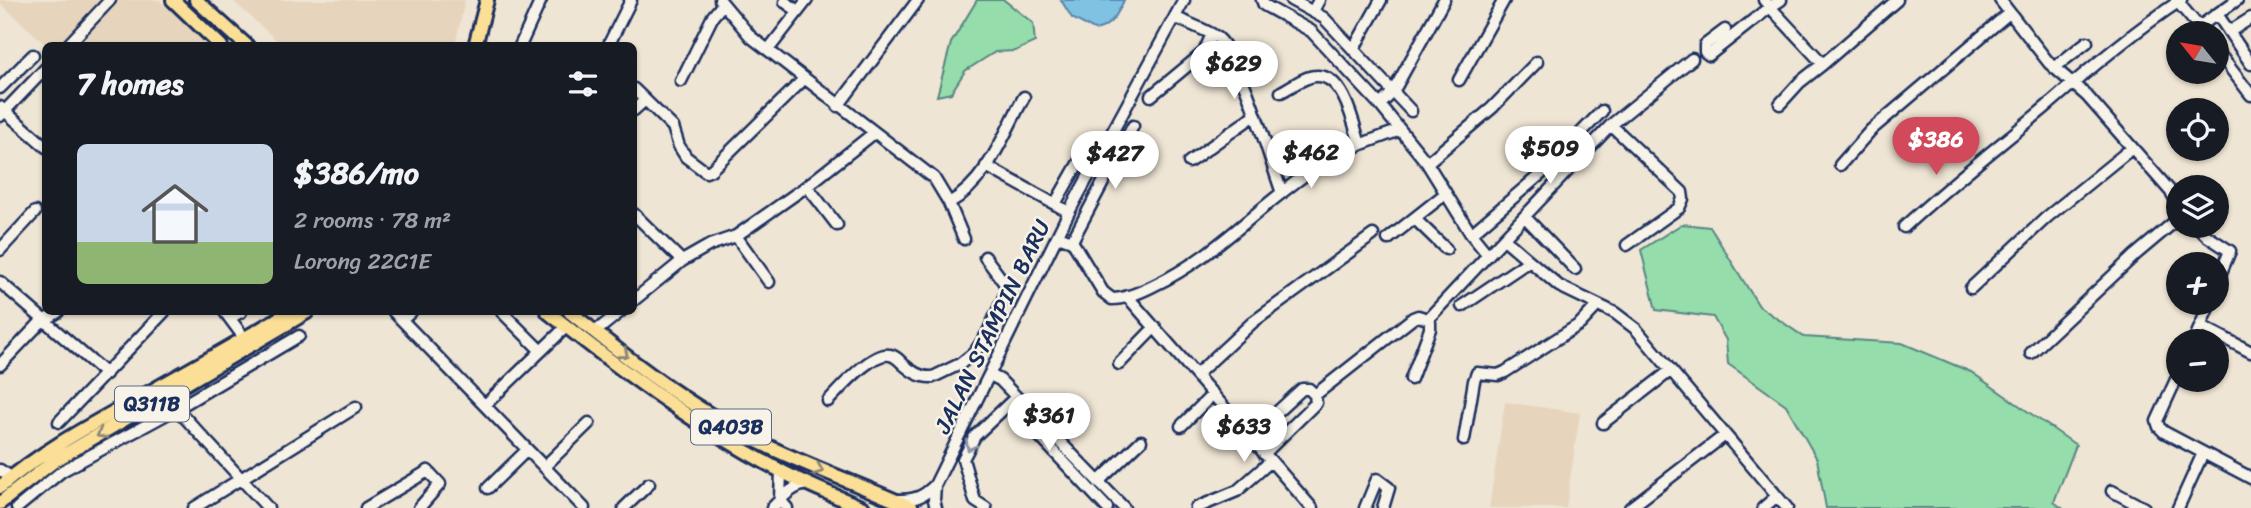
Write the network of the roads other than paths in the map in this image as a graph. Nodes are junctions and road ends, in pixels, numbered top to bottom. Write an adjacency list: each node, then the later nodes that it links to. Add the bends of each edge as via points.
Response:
1 (110, 0): 37 (street)
2 (173, 0): 38 (main road)
3 (195, 0): 39 (main road)
4 (487, 0): 40 (main road)
5 (541, 0): 41 (street)
6 (631, 0): 42 (street)
7 (807, 0): 24 (street)
8 (918, 0): 67 (street)
9 (1184, 0): 28 (street, JALAN STAMPIN BARU)
10 (1262, 0): 68 (street, via 1311,32)
11 (1291, 0): 25 (street)
12 (1319, 0): 25 (street)
13 (1381, 0): 45 (street)
14 (1444, 0): 61 (street)
15 (1504, 0): 55 (street)
16 (1781, 0): 22 (street)
17 (1897, 0): 49 (street)
18 (2237, 0): 27 (street)
19 (785, 1): 24 (street); 26 (street)
20 (2178, 1): 30 (street); 57 (street)
21 (721, 2): 44 (street); 56 (street)
22 (1767, 3): 33 (street, via 1709,55 1705,45); 49 (street)
23 (2005, 5): 51 (street); 84 (street, via 1871,130)
24 (798, 11): 44 (street)
25 (1313, 11): 45 (street)
26 (777, 12)
27 (2217, 14): 31 (street); 32 (street)
28 (1175, 17): 36 (street); 93 (street, JALAN STAMPIN BARU)
29 (2251, 18): 34 (street)
30 (2194, 21)
31 (2210, 21)
32 (2222, 21)
33 (1724, 30)
34 (2230, 31)
35 (2230, 33): 50 (street)
36 (1212, 34): 63 (street, via 1203,52); 73 (street, via 1233,61)
37 (70, 42)
38 (217, 42)
39 (242, 42)
40 (476, 42)
41 (522, 42)
42 (610, 42)
43 (2087, 42): 51 (street)
44 (768, 50): 54 (street)
45 (1353, 50): 61 (street)
46 (33, 55): 58 (street)
47 (1692, 59): 74 (street)
48 (1537, 62): 83 (street)
49 (1823, 64): 66 (street)
50 (2251, 64)
51 (2054, 68): 57 (street)
52 (2230, 68): 62 (street)
53 (42, 72): 70 (street)
54 (804, 79): 65 (street, via 706,172 686,157 673,127); 67 (street)
55 (1459, 80)
56 (681, 81)
57 (2070, 83): 81 (street, via 2088,96); 98 (street)
58 (0, 88)
59 (637, 92): 65 (street)
60 (1281, 92): 79 (street, via 1312,76 1325,78 1344,95)
61 (1393, 92): 68 (street); 71 (street)
62 (2251, 95)
63 (1151, 96)
64 (1024, 97): 85 (street)
65 (645, 100): 69 (street)
66 (1780, 104)
67 (838, 106): 77 (street)
68 (1380, 106): 76 (street)
69 (637, 107)
70 (2, 111): 78 (street)
71 (1411, 111)
72 (1602, 111): 100 (street, via 1542,173)
73 (1255, 115): 82 (street); 88 (street)
74 (1611, 125): 95 (street); 109 (street, via 1682,192 1683,198 1679,208)
75 (1133, 126): 108 (street)
76 (1400, 130): 79 (street); 83 (street)
77 (874, 133): 86 (street); 90 (street, via 934,178)
78 (42, 144)
79 (1360, 145): 88 (street, via 1323,162)
80 (1087, 148): 91 (street)
81 (2132, 148): 87 (street); 121 (street)
82 (1189, 162)
83 (1427, 163): 89 (street)
84 (1840, 165)
85 (986, 166): 90 (street, via 973,187); 91 (street)
86 (807, 186): 97 (street); 102 (street)
87 (2166, 186)
88 (1282, 193): 122 (street, via 1185,269)
89 (1445, 194): 96 (street); 100 (street)
90 (949, 203): 105 (street)
91 (1055, 204): 93 (street)
92 (35, 212): 111 (street)
93 (1069, 212): 103 (street, JALAN STAMPIN BARU)
94 (637, 217): 115 (street)
95 (1525, 217): 107 (street); 117 (street)
96 (1415, 219): 106 (street); 110 (street)
97 (837, 225)
98 (1905, 227)
99 (2166, 229): 153 (street)
100 (1471, 234): 113 (street)
101 (1373, 235): 159 (street, via 1253,322)
102 (736, 236): 115 (street); 119 (street)
103 (1058, 236): 108 (street); 124 (street, JALAN STAMPIN BARU)
104 (2210, 238): 112 (street)
105 (964, 239)
106 (1388, 239)
107 (1504, 239): 113 (street); 116 (street)
108 (1072, 241): 122 (street, via 1103,292 1112,299)
109 (1627, 245)
110 (1446, 249)
111 (0, 250)
112 (2229, 253)
113 (1488, 255): 141 (street)
114 (985, 257): 120 (street)
115 (682, 261): 123 (street)
116 (1529, 261): 125 (street); 126 (street, via 1559,286)
117 (1575, 270)
118 (0, 282): 143 (street)
119 (769, 282)
120 (1008, 288): 124 (street); 166 (street, via 987,334 960,364 928,378 910,371 894,356 880,355)
121 (1970, 288)
122 (1127, 296): 146 (street)
123 (637, 298)
124 (1026, 299): 158 (street, JALAN STAMPIN BARU)
125 (1462, 306)
126 (1597, 306): 156 (street, via 1636,329); 176 (street, via 1588,319 1505,372 1477,373)
127 (53, 315): 143 (street)
128 (161, 315): 157 (street)
129 (229, 315): 150 (street)
130 (284, 315): 150 (main road)
131 (302, 315): 164 (main road, Q311B)
132 (397, 315): 142 (street)
133 (408, 315): 142 (street)
134 (505, 315): 151 (street)
135 (552, 315): 144 (main road)
136 (574, 315): 148 (main road, Q403B)
137 (605, 315): 140 (street)
138 (616, 315): 140 (street)
139 (2205, 315): 145 (street)
140 (610, 319): 148 (street)
141 (1428, 319): 160 (street, via 1430,329); 163 (street, via 1413,317)
142 (402, 320): 167 (street)
143 (44, 321): 155 (street); 157 (street)
144 (567, 326): 151 (street); 182 (main road, via 689,417)
145 (2201, 326): 147 (street); 152 (street)
146 (1154, 327): 154 (street); 159 (street)
147 (2200, 329)
148 (595, 332): 194 (main road, Q403B, one-way to 194, via 696,406 753,439)
149 (299, 336): 169 (street)
150 (245, 339): 183 (main road)
151 (541, 351): 167 (street)
152 (2251, 352)
153 (2031, 353)
154 (1119, 363)
155 (0, 365)
156 (1670, 371): 172 (street); 174 (street)
157 (106, 374): 170 (street)
158 (990, 375): 165 (street); 189 (street, JALAN STAMPIN BARU)
159 (1196, 375): 162 (street)
160 (1411, 379)
161 (2170, 392): 179 (street, via 2157,421 2159,427)
162 (1213, 394): 173 (street); 175 (street)
163 (1315, 395): 175 (street, via 1302,389); 180 (street, via 1316,403)
164 (165, 396): 169 (street); 195 (main road, Q311B, one-way to 195, via 54,461)
165 (1018, 399): 186 (street); 207 (street, one-way to 207, via 975,436 963,459 975,501); 208 (street, via 1015,410)
166 (828, 401)
167 (486, 404): 178 (street)
168 (356, 407): 185 (street)
169 (176, 409): 185 (street); 198 (street, via 62,471)
170 (58, 422)
171 (589, 423): 181 (street)
172 (1603, 424)
173 (1181, 426)
174 (1725, 435): 193 (street); 214 (street)
175 (1250, 437): 180 (street)
176 (1464, 440)
177 (1141, 441): 186 (street)
178 (527, 450): 181 (street); 191 (street)
179 (2203, 453): 184 (street); 218 (street)
180 (1268, 458): 210 (street, via 1237,491); 211 (street)
181 (544, 467): 202 (street)
182 (781, 471): 188 (main road); 196 (street)
183 (6, 474): 190 (main road)
184 (2251, 478)
185 (241, 479): 199 (street); 200 (street)
186 (1099, 481): 209 (street)
187 (649, 484): 203 (street)
188 (810, 484): 196 (street, via 791,490); 204 (main road)
189 (935, 485): 194 (street, via 915,500); 206 (street, JALAN STAMPIN BARU)
190 (0, 487)
191 (488, 488)
192 (2112, 491): 217 (street)
193 (1777, 496): 215 (street); 216 (street)
194 (896, 500): 205 (main road, Q403B)
195 (0, 503)
196 (780, 505)
197 (370, 507): 201 (street, via 428,471 440,484)
198 (17, 508)
199 (194, 508)
200 (268, 508)
201 (419, 508)
202 (584, 508)
203 (624, 508)
204 (863, 508)
205 (912, 508)
206 (936, 508)
207 (986, 508)
208 (1107, 508)
209 (1124, 508)
210 (1196, 508)
211 (1311, 508)
212 (1365, 508): 213 (street, via 1377,479 1389,488)
213 (1383, 508)
214 (1630, 508)
215 (1763, 508)
216 (1787, 508)
217 (2144, 508)
218 (2178, 508)

